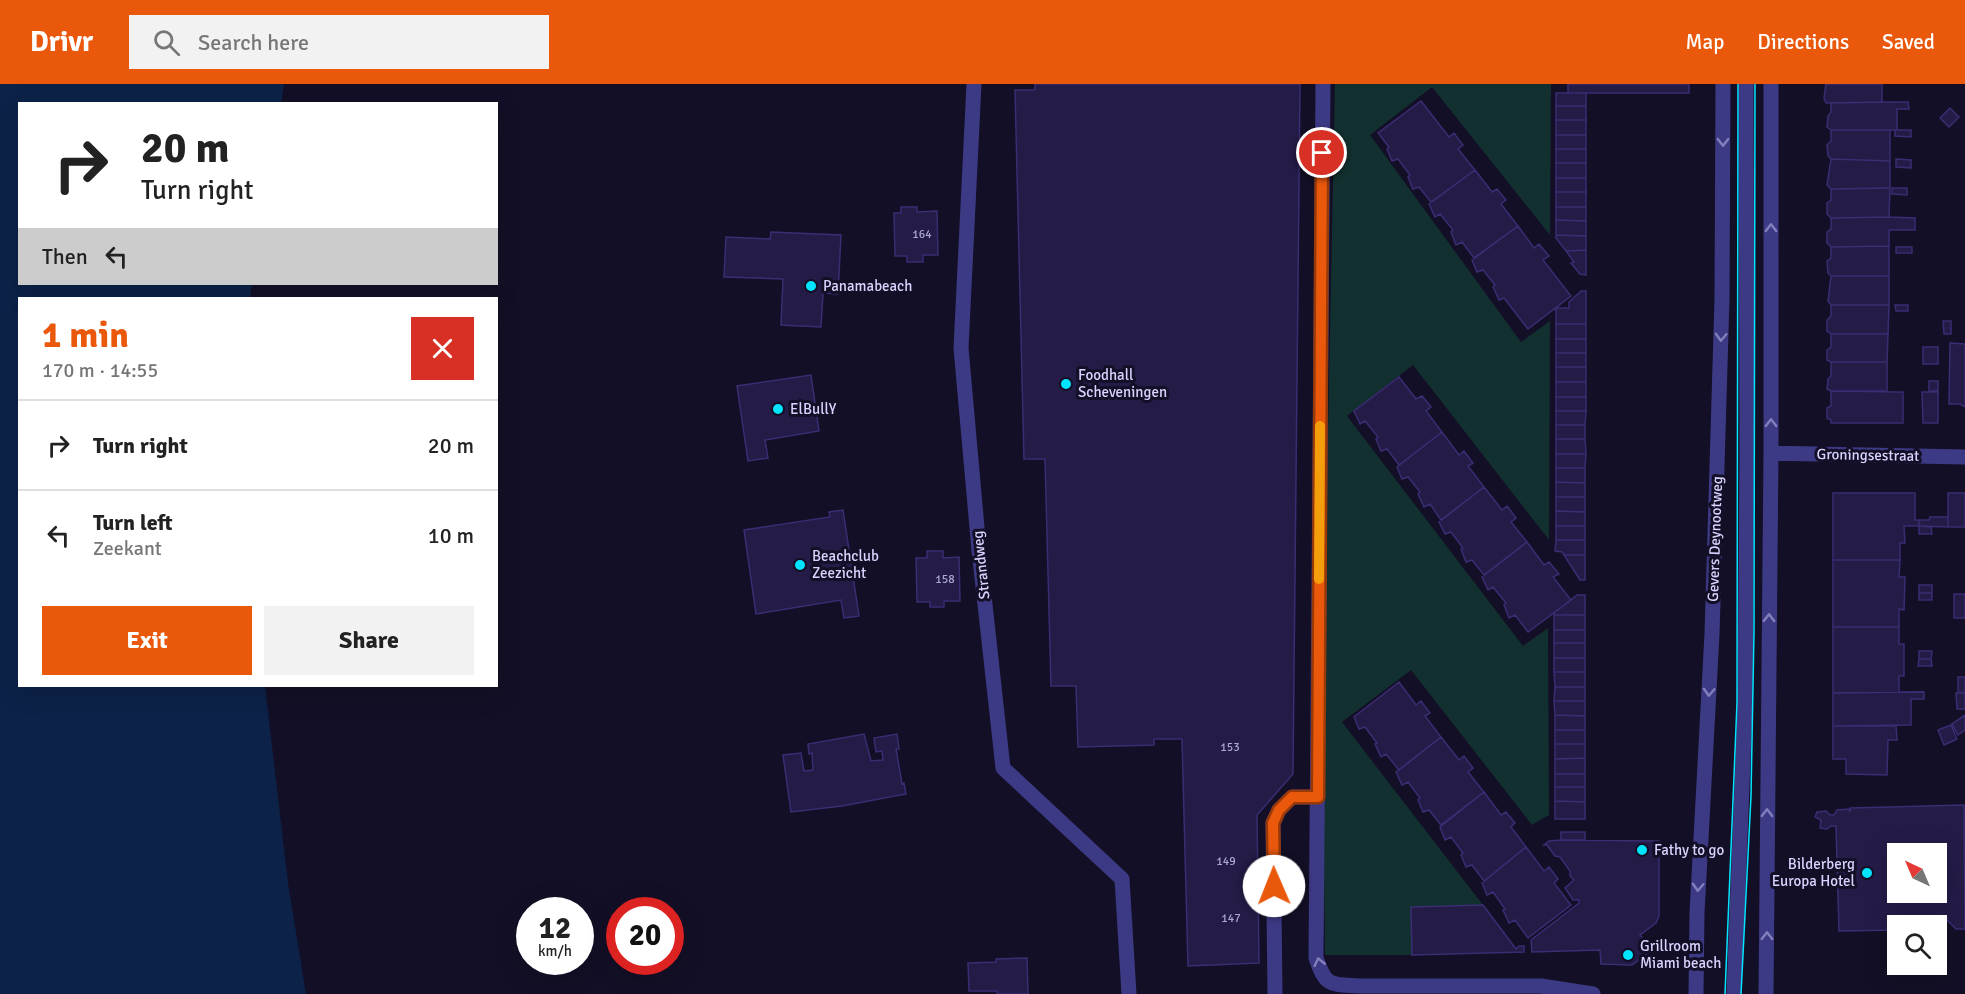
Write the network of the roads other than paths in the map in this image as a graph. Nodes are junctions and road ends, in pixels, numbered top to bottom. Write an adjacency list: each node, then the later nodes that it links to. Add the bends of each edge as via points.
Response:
1 (974, 84): 10 (street, Strandweg, via 961,348 1003,768 1122,879)
2 (1323, 84): 8 (street)
3 (1723, 84): 12 (street, Gevers Deynootweg, one-way to 12, via 1713,622)
4 (1746, 84): 13 (street, Gevers Deynootweg, via 1745,707)
5 (1771, 84): 6 (street, one-way to 5)
6 (1771, 453): 7 (street, Groningsestraat); 14 (street, one-way to 6)
7 (1965, 457)
8 (1318, 797): 9 (street, via 1292,797 1273,823); 11 (street, one-way to 8, via 1541,986 1334,985 1323,976 1316,958)
9 (1274, 993)
10 (1129, 994)
11 (1593, 994)
12 (1696, 994)
13 (1734, 994)
14 (1766, 994)

